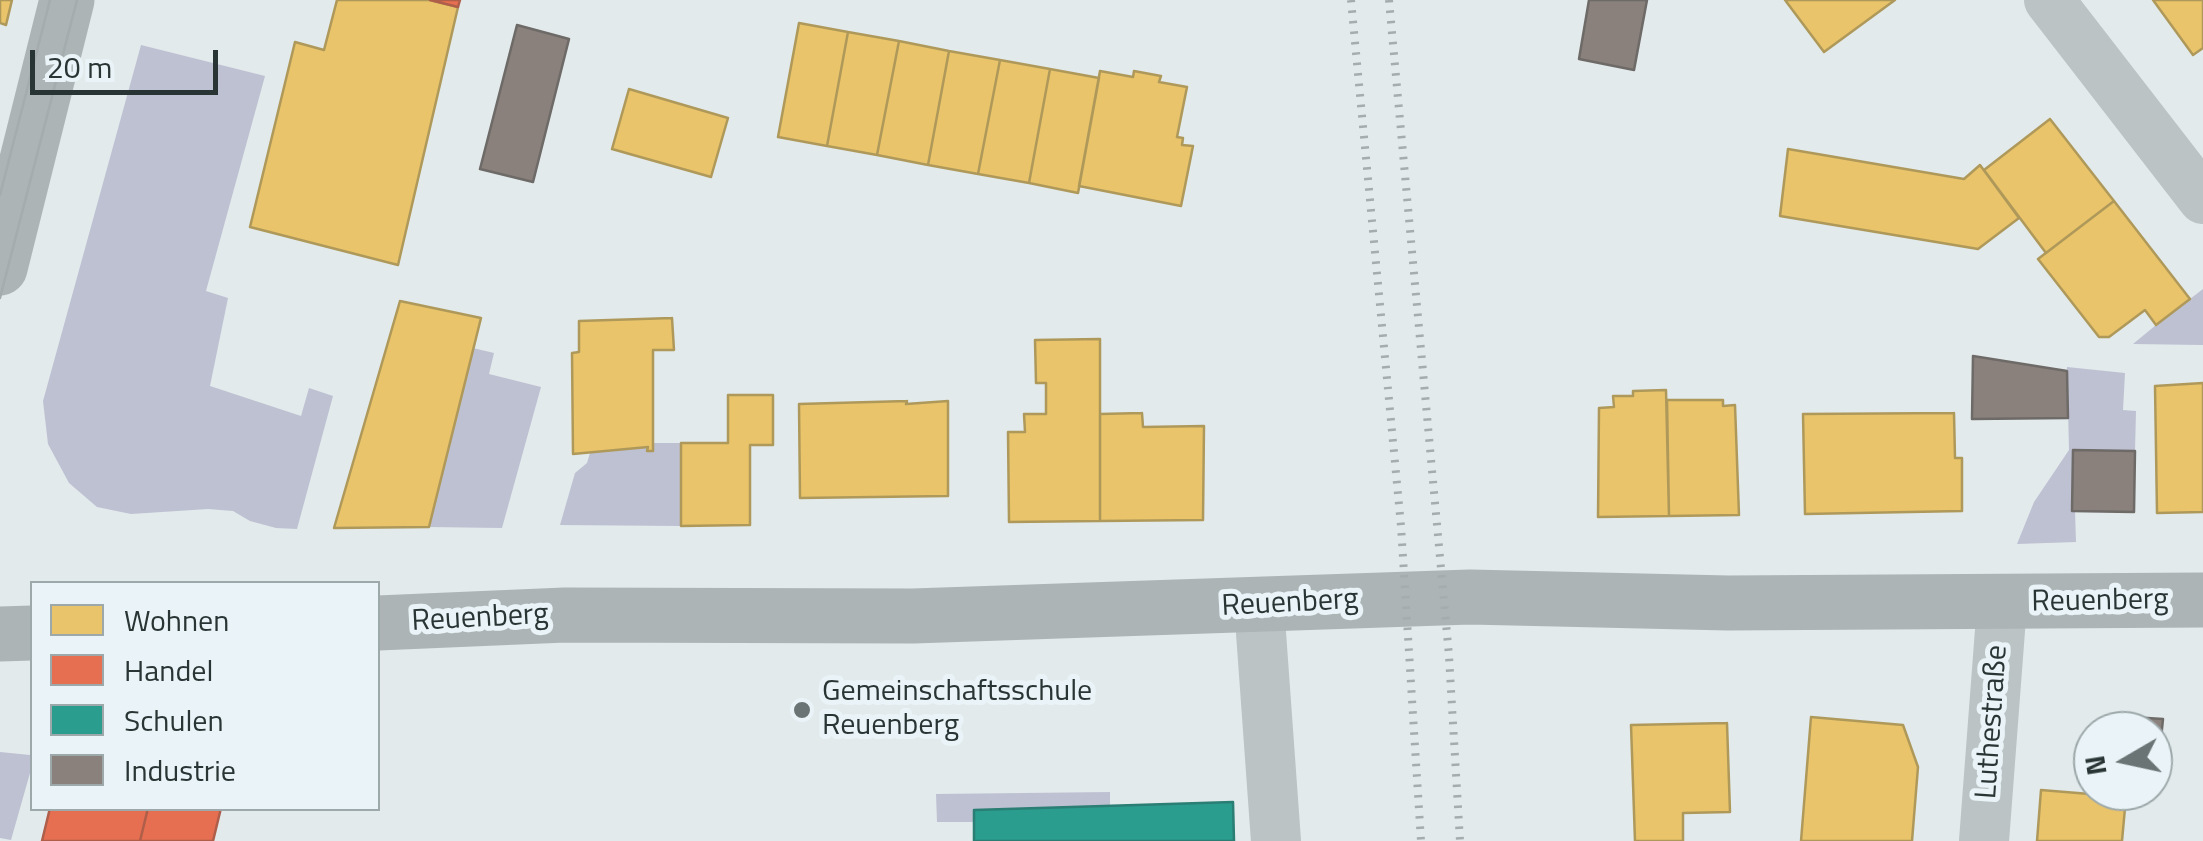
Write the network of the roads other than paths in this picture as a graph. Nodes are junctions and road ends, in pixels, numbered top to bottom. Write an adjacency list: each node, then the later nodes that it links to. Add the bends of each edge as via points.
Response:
1 (67, 0): 4 (main road)
2 (2049, 0): 3 (street)
3 (2203, 199)
4 (0, 268)
5 (2203, 600): 6 (main road, Reuenberg)
6 (2002, 604): 7 (main road, Reuenberg, via 1470,597); 12 (street, Luthestraße)
7 (1259, 605): 8 (main road, Reuenberg); 11 (street)
8 (380, 623)
9 (30, 633): 10 (main road)
10 (0, 634)
11 (1276, 841)
12 (1984, 841)

